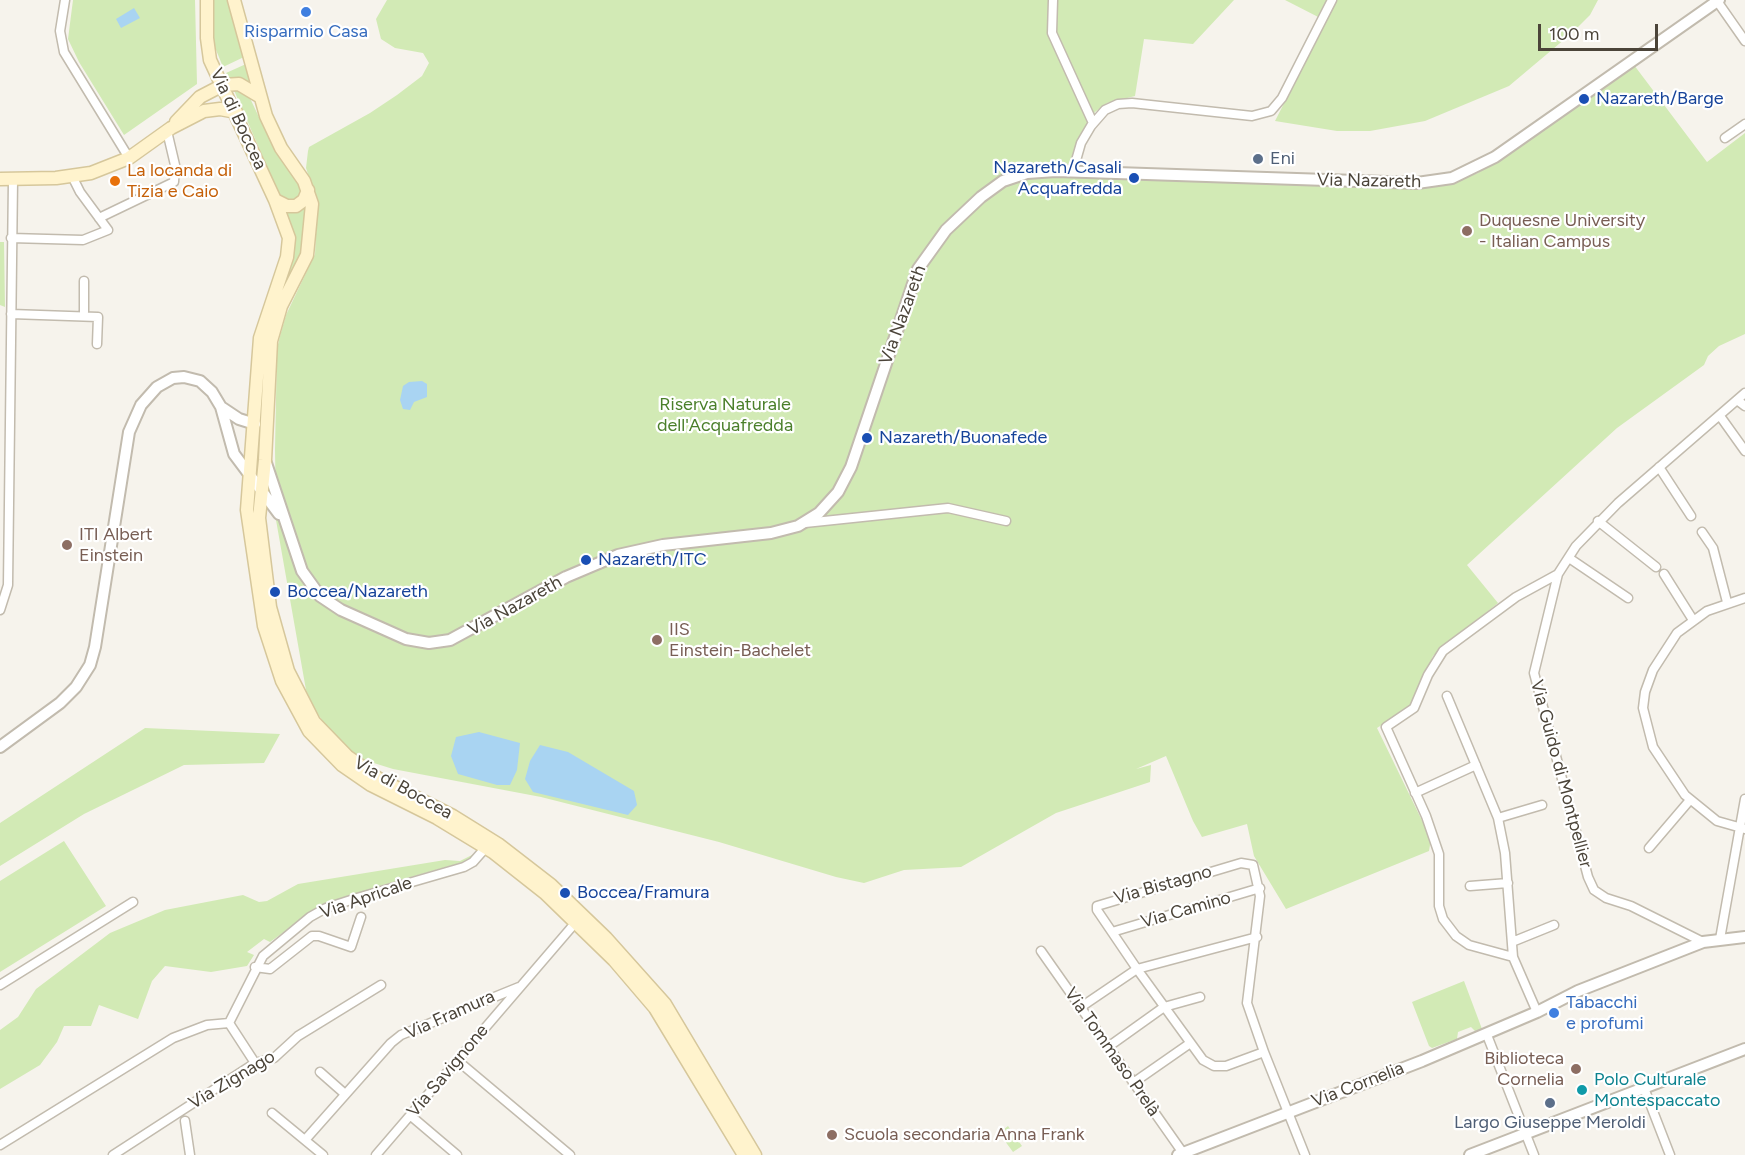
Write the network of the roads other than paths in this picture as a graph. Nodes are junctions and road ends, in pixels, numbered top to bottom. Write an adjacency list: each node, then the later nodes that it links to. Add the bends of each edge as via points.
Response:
1 (65, 0): 15 (street, via 60,31 64,52)
2 (207, 0): 8 (main road, Via di Boccea, via 209,55)
3 (234, 0): 9 (main road, Via di Boccea)
4 (1053, 0): 11 (street, via 1052,33)
5 (1332, 0): 11 (street, via 1282,98 1267,113 1252,116 1125,103 1105,110)
6 (1718, 1): 7 (street); 16 (street, Via Nazareth, via 1495,157 1452,178 1416,183)
7 (1745, 42)
8 (223, 85): 9 (main road, via 239,84); 10 (main road, Via di Boccea); 13 (main road, via 200,97)
9 (259, 96): 20 (main road, Via di Boccea, via 277,141)
10 (236, 112): 13 (main road, via 211,109); 21 (main road, Via di Boccea)
11 (1093, 123): 16 (street)
12 (1745, 123): 14 (street)
13 (169, 130): 15 (main road); 22 (street, via 174,182)
14 (1725, 138)
15 (129, 158): 17 (main road, via 92,173)
16 (1072, 171): 45 (street, Via Nazareth, via 1027,173 1004,181 974,202 933,245 911,285 848,474 824,509)
17 (72, 176): 19 (main road); 22 (street)
18 (0, 179): 19 (main road)
19 (14, 180): 23 (street)
20 (308, 190): 21 (main road, via 296,206); 37 (main road, Via di Boccea, via 312,210 308,250 283,300 271,341)
21 (275, 200): 35 (main road, Via di Boccea, via 290,248 261,338)
22 (99, 218): 23 (street, via 108,230 84,240)
23 (11, 238): 27 (street)
24 (84, 282): 25 (street)
25 (84, 312): 26 (street); 28 (street)
26 (98, 313)
27 (11, 314): 28 (street); 55 (street, via 7,590)
28 (57, 314): 29 (street, via 98,317)
29 (97, 344)
30 (1745, 393): 31 (street, Via Guido di Montpellier)
31 (1737, 400): 32 (street); 34 (street, Via Guido di Montpellier)
32 (1745, 406)
33 (221, 407): 35 (street, via 238,419); 39 (street, Via Nazareth, via 234,454); 58 (street, via 204,384 180,376 157,387 141,405 129,432 90,665 76,687 55,708)
34 (1720, 416): 36 (street); 38 (street, Via Guido di Montpellier)
35 (255, 424): 39 (main road, Via di Boccea)
36 (1745, 452)
37 (265, 460): 40 (main road, Via di Boccea); 44 (street, Via Nazareth)
38 (1659, 467): 41 (street); 43 (street, Via Guido di Montpellier)
39 (250, 475): 40 (street, Via Nazareth); 66 (main road, Via di Boccea, via 247,522 264,626 277,670 303,722 351,772)
40 (263, 491): 44 (street, Via Nazareth); 46 (main road, Via di Boccea)
41 (1691, 516)
42 (1006, 521): 45 (street, via 948,508)
43 (1598, 521): 48 (street, Via Guido di Montpellier); 49 (street)
44 (286, 523): 45 (street, Via Nazareth, via 302,571 320,597 395,635 429,643 456,638 566,577 625,553 771,533); 46 (street, via 273,515)
45 (805, 523)
46 (259, 525): 66 (main road, Via di Boccea, via 279,645 291,679 314,722 337,748 370,774)
47 (1702, 532): 54 (street, via 1713,548)
48 (1569, 558): 50 (street, Via Guido di Montpellier); 52 (street)
49 (1656, 567)
50 (1558, 574): 60 (street, via 1516,597 1449,646 1432,667 1414,708 1387,726); 80 (street, Via Guido di Montpellier, via 1534,676 1590,882 1606,898 1631,906)
51 (1664, 574): 56 (street)
52 (1628, 598)
53 (1745, 598): 54 (street)
54 (1727, 602): 56 (street)
55 (0, 610)
56 (1693, 620): 62 (street, via 1677,633 1658,660 1643,708 1653,747)
57 (1448, 696): 59 (street)
58 (0, 747)
59 (1476, 765): 60 (street); 64 (street)
60 (1414, 793): 82 (street, via 1439,854 1439,906 1445,923 1469,945)
61 (1745, 799): 65 (street)
62 (1690, 800): 65 (street, via 1717,821); 67 (street)
63 (1542, 805): 64 (street)
64 (1498, 818): 68 (street)
65 (1742, 829): 78 (street)
66 (489, 843): 73 (main road, Via di Boccea); 83 (street, Via Apricale, via 464,867 326,908 269,949); 119 (main road, Via di Boccea, via 563,896 653,989)
67 (1649, 848)
68 (1508, 883): 69 (street); 79 (street)
69 (1470, 886)
70 (1260, 888): 75 (street, Via Camino); 75 (street, Via Bistagno, via 1253,865 1245,863 1099,904 1096,909); 76 (street)
71 (133, 902): 85 (street)
72 (361, 917): 83 (street, Via Apricale, via 351,947 312,936 270,969)
73 (576, 922): 87 (street, Via Framura); 118 (main road, Via di Boccea, via 655,1008)
74 (1554, 925): 79 (street)
75 (1112, 932): 84 (street, Via Bistagno)
76 (1257, 937): 84 (street); 97 (street, via 1247,1003)
77 (1745, 937): 78 (street)
78 (1720, 939): 80 (street)
79 (1512, 942): 82 (street)
80 (1703, 942): 91 (street, Via Cornelia, via 1578,991)
81 (1041, 951): 89 (street, Via Tommaso Prelà)
82 (1513, 957): 91 (street)
83 (255, 967): 92 (street, Via Apricale)
84 (1137, 969): 89 (street); 90 (street, Via Bistagno)
85 (0, 985)
86 (381, 985): 99 (street, Via Zignago, via 298,1036 274,1058)
87 (519, 986): 98 (street, Via Savignone); 103 (street, Via Framura, via 401,1035)
88 (1200, 997): 90 (street)
89 (1081, 1007): 95 (street, Via Tommaso Prelà)
90 (1164, 1007): 94 (street, Via Bistagno); 95 (street)
91 (1537, 1012): 93 (street, Via Cornelia)
92 (229, 1023): 99 (street); 110 (street, via 207,1025 173,1038)
93 (1487, 1035): 105 (street, Via Cornelia); 108 (street)
94 (1189, 1044): 97 (street, Via Bistagno, via 1203,1060 1216,1066 1231,1065); 101 (street)
95 (1108, 1047): 101 (street, Via Tommaso Prelà)
96 (1745, 1049): 102 (street)
97 (1264, 1052): 105 (street)
98 (458, 1061): 106 (street, Via Savignone); 117 (street)
99 (255, 1063): 112 (street, Via Zignago)
100 (320, 1072): 103 (street)
101 (1133, 1083): 111 (street, Via Tommaso Prelà)
102 (1644, 1088): 108 (street); 123 (street)
103 (345, 1094): 109 (street, Via Framura)
104 (272, 1113): 109 (street)
105 (1287, 1113): 111 (street, Via Cornelia); 120 (street)
106 (411, 1116): 115 (street, Via Savignone); 116 (street)
107 (185, 1121): 113 (street)
108 (1526, 1134): 121 (street); 122 (street)
109 (305, 1140): 114 (street)
110 (0, 1145)
111 (1180, 1154)
112 (113, 1155)
113 (190, 1155)
114 (323, 1155)
115 (376, 1155)
116 (457, 1155)
117 (570, 1155)
118 (744, 1155)
119 (755, 1155)
120 (1305, 1155)
121 (1470, 1155)
122 (1534, 1155)
123 (1670, 1155)

